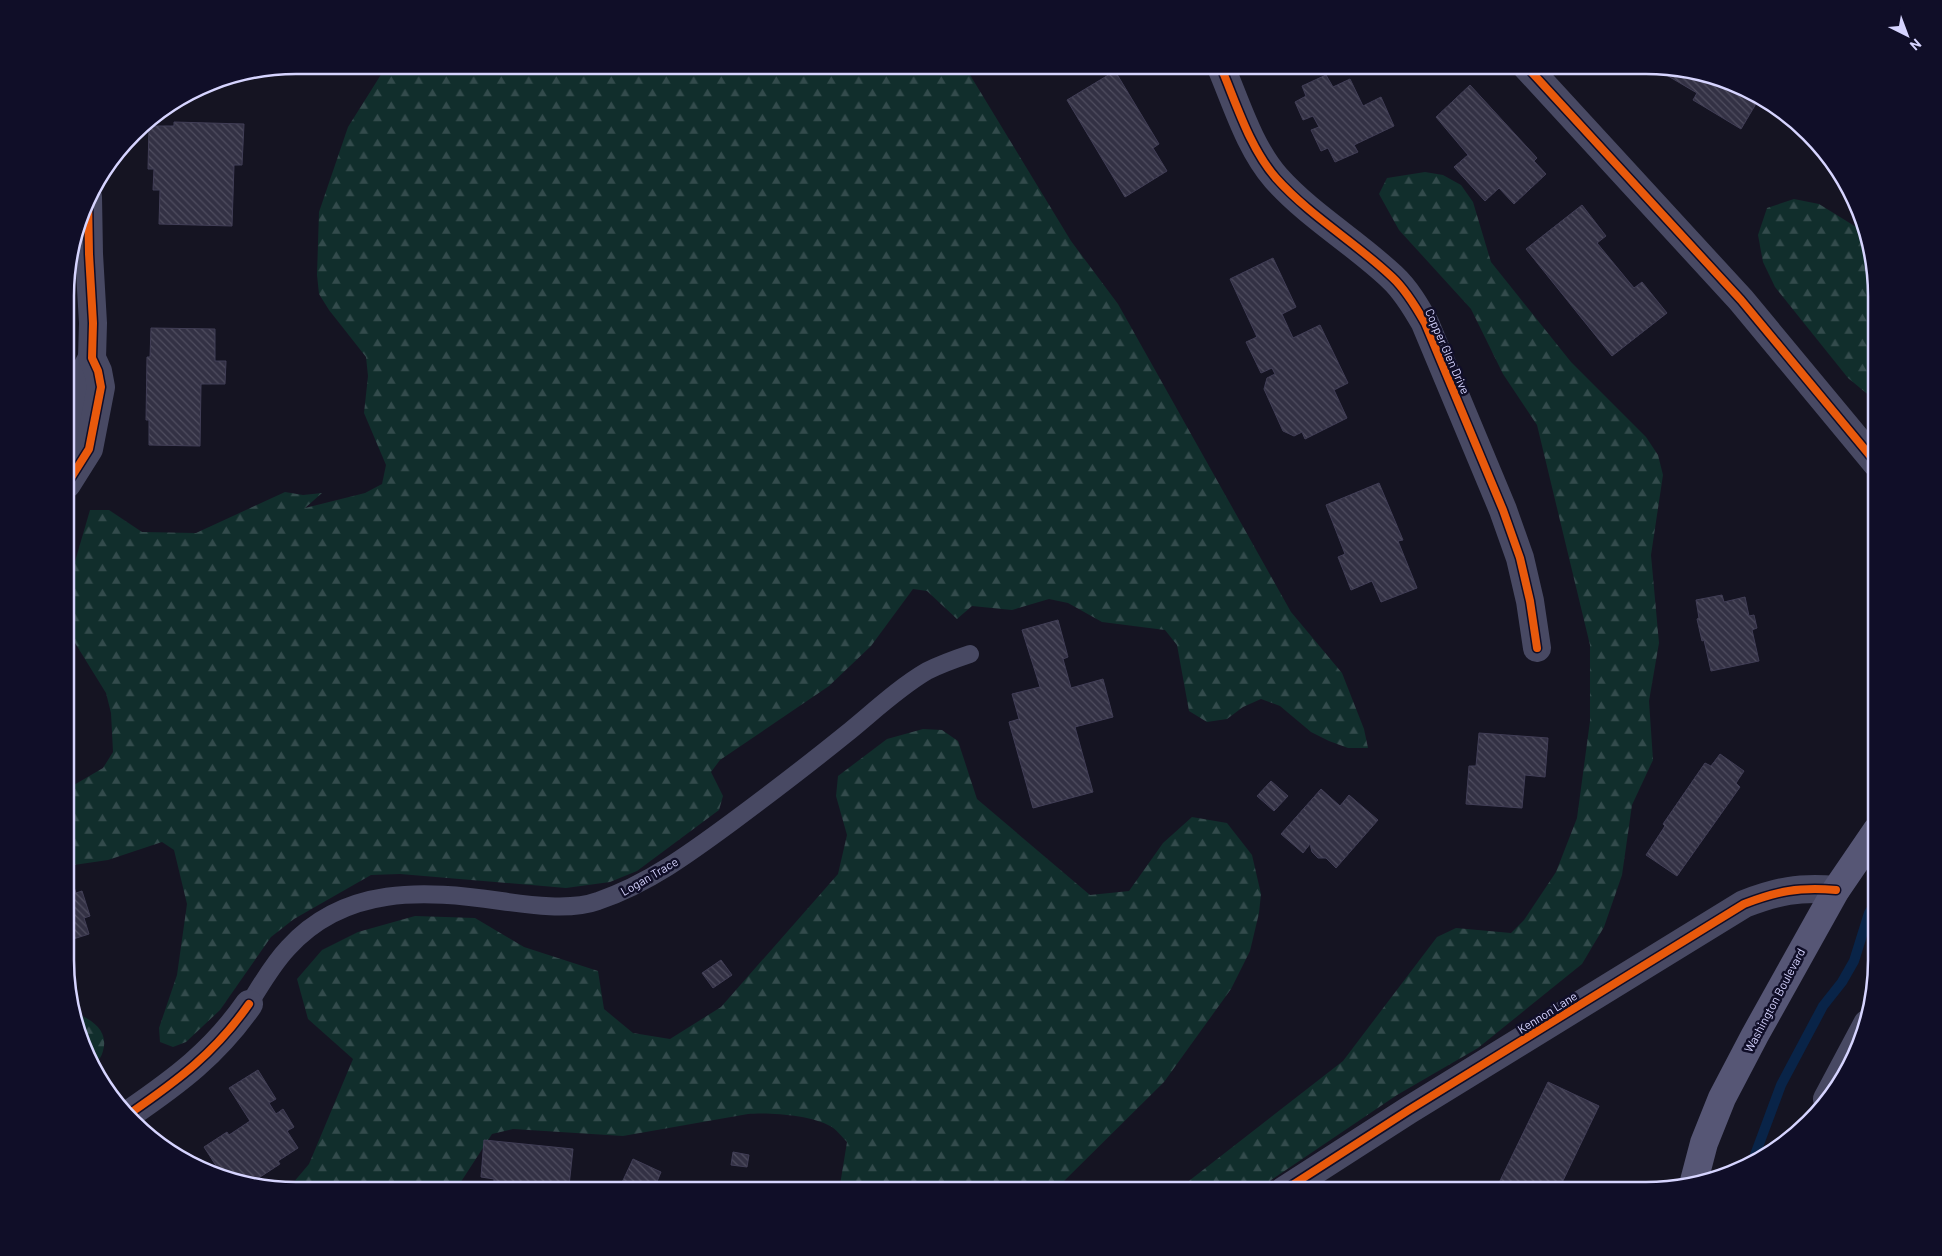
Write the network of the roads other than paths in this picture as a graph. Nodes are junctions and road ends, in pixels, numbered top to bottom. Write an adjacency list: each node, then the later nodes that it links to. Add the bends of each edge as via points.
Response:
1 (1224, 74): 6 (street, Copper Glen Drive, via 1258,152 1274,176 1292,196 1392,277 1412,300 1504,510 1520,558)
2 (1533, 74): 4 (street, via 1740,300)
3 (88, 219): 5 (street, via 92,358 101,387 89,449)
4 (1868, 454)
5 (74, 472)
6 (1537, 648)
7 (970, 654): 10 (lane, Logan Trace, via 926,672 782,785 705,842 640,884 594,903 568,906 450,894 391,895 364,901 324,917 305,931 278,960)
8 (1868, 842): 9 (street, Washington Boulevard)
9 (1836, 890): 12 (street, Washington Boulevard, via 1722,1098 1704,1143); 13 (street, Kennon Lane, via 1794,889 1744,904)
10 (249, 1004): 11 (street, via 224,1038 208,1053 185,1074)
11 (133, 1111)
12 (1695, 1177)
13 (1297, 1182)

